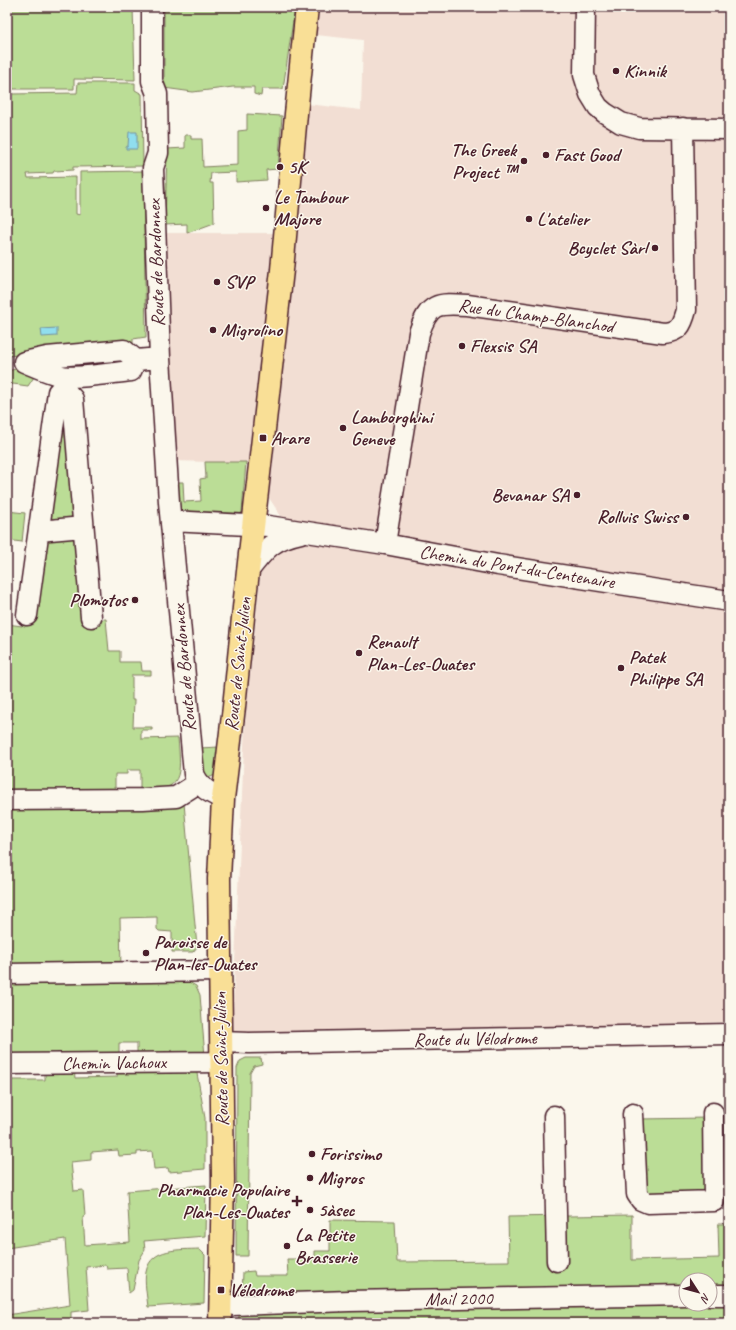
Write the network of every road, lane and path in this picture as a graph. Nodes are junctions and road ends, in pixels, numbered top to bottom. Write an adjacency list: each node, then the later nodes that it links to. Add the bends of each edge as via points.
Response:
1 (152, 7): 6 (street, Route de Bardonnex, via 152,81 157,94 158,153 153,168)
2 (307, 7): 11 (main road, Route de Saint-Julien)
3 (584, 7): 4 (street, via 584,75 586,86 594,101 605,113 631,126)
4 (683, 128): 5 (street); 15 (street, Rue du Champ-Blanchod, via 686,310 680,327 675,331 663,333 467,305 440,304 434,308 423,321 419,333)
5 (729, 129)
6 (160, 358): 8 (street); 10 (street, Route de Bardonnex)
7 (16, 362): 8 (street, via 124,350); 9 (street)
8 (134, 366): 9 (street, via 74,376)
9 (63, 382): 12 (street, via 73,400); 13 (street, via 58,392)
10 (171, 521): 11 (street); 20 (street, Route de Bardonnex, via 192,763)
11 (254, 525): 14 (street, Chemin du Pont-du-Centenaire); 16 (main road, Route de Saint-Julien)
12 (82, 527): 13 (street); 19 (street)
13 (39, 531): 18 (street)
14 (306, 532): 15 (street, Chemin du Pont-du-Centenaire); 16 (street, Chemin du Pont-du-Centenaire, via 280,538 270,545)
15 (385, 544): 17 (street, Chemin du Pont-du-Centenaire)
16 (249, 570): 22 (main road, Route de Saint-Julien)
17 (729, 600)
18 (27, 615)
19 (91, 617)
20 (198, 783): 21 (street, via 176,797); 22 (street)
21 (7, 800)
22 (223, 800): 23 (main road, Route de Saint-Julien, via 219,879)
23 (220, 971): 24 (street); 26 (main road, Route de Saint-Julien)
24 (7, 974)
25 (729, 1034): 26 (street, Route du Vélodrome, via 249,1043)
26 (221, 1052): 27 (street, Chemin Vachoux); 36 (main road, Route de Saint-Julien)
27 (7, 1064)
28 (713, 1113): 29 (street, via 714,1201 648,1203 641,1200 637,1194)
29 (633, 1114)
30 (554, 1116): 31 (street)
31 (557, 1261)
32 (678, 1295): 35 (street, Mail 2000)
33 (718, 1295): 34 (street)
34 (729, 1295)
35 (233, 1305)
36 (220, 1323)

